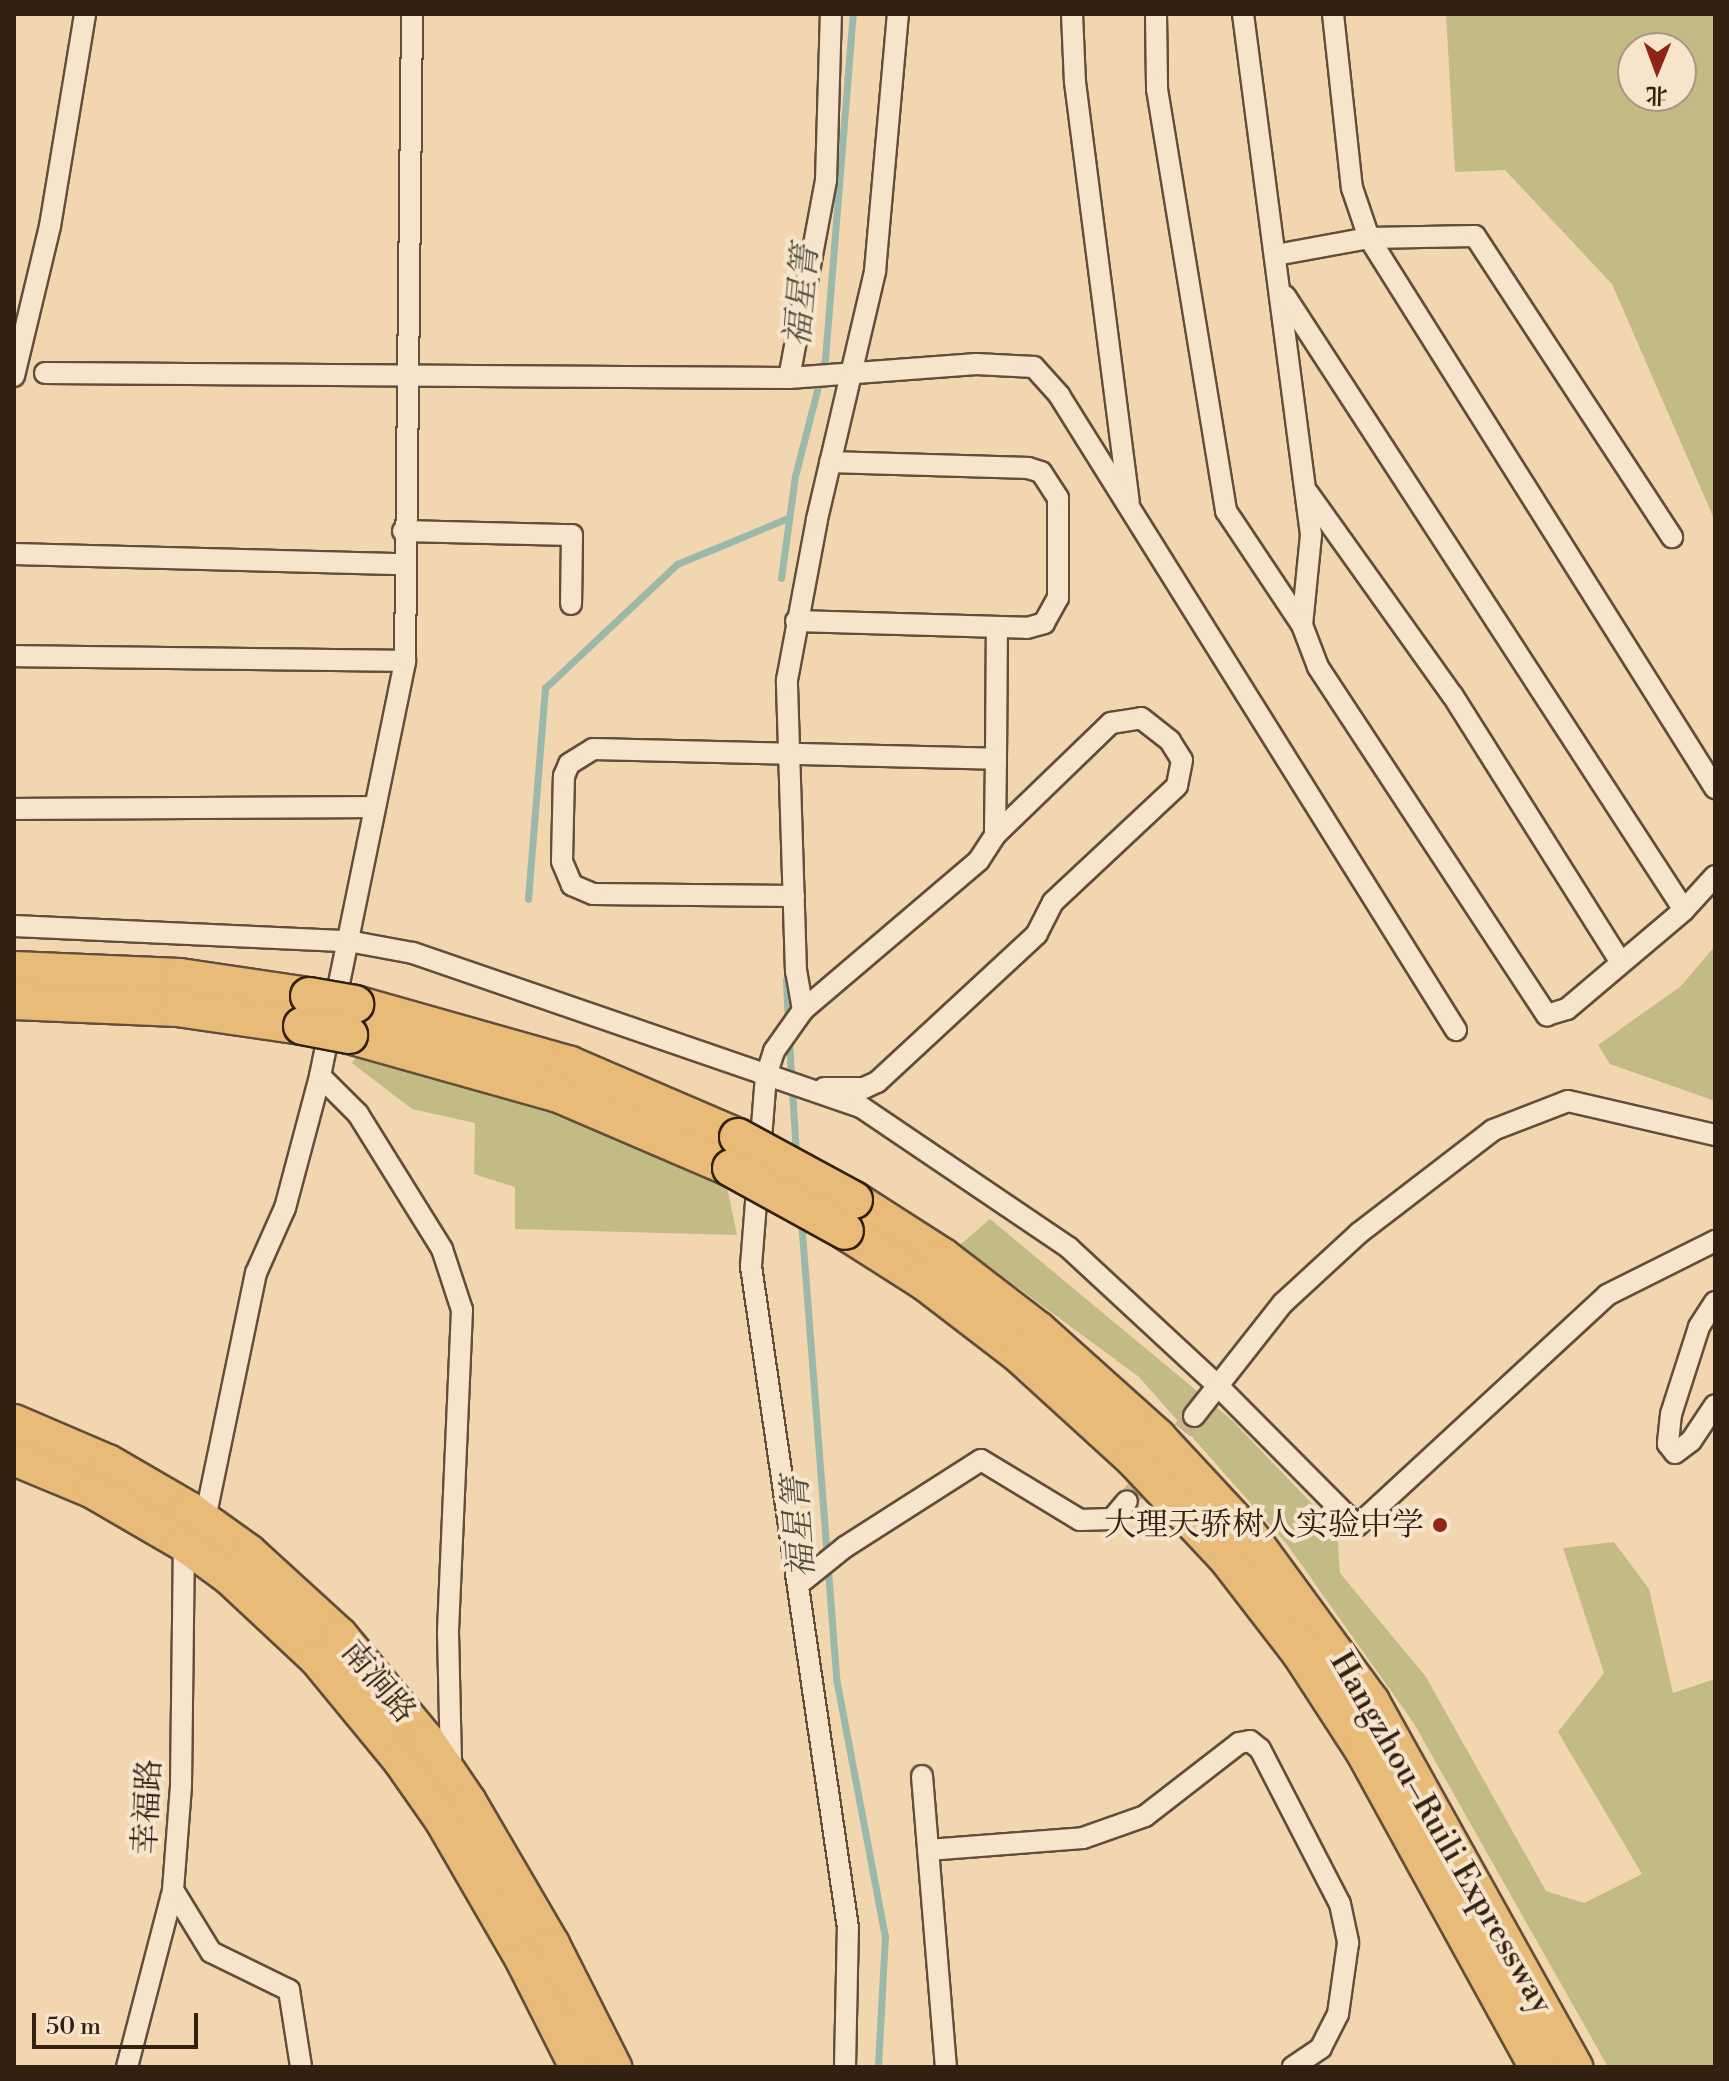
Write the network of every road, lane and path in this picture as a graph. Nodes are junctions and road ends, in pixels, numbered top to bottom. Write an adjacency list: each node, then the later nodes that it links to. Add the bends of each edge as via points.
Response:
1 (85, 14): 14 (street, via 47,242)
2 (412, 14): 16 (street, 幸福路)
3 (831, 14): 15 (street, via 826,180)
4 (898, 14): 12 (street, via 875,271)
5 (1072, 14): 19 (street, via 1075,82)
6 (1156, 14): 26 (street, via 1157,89 1226,511)
7 (1243, 14): 10 (street)
8 (1333, 14): 9 (street, via 1352,188)
9 (1369, 238): 10 (street); 21 (street, via 1475,236); 32 (street)
10 (1276, 255): 11 (street)
11 (1281, 291): 18 (street); 38 (street)
12 (844, 372): 15 (street); 17 (street); 19 (street, via 976,364 1034,367 1059,395)
13 (45, 373): 16 (street)
14 (14, 376)
15 (796, 377): 16 (street)
16 (408, 379): 20 (street, 幸福路)
17 (830, 462): 25 (street); 27 (street, via 1028,468 1049,479 1058,498 1057,606 1037,626)
18 (1305, 490): 26 (street, via 1311,535); 41 (street, via 1453,696)
19 (1130, 509): 46 (street)
20 (403, 531): 23 (street, 幸福路); 24 (street, via 572,535)
21 (1672, 537)
22 (14, 554): 23 (street)
23 (403, 564): 29 (street, 幸福路)
24 (571, 604)
25 (796, 621): 27 (street); 30 (street, via 787,680)
26 (1302, 625): 41 (street, via 1318,667 1547,1015 1567,1009)
27 (997, 628): 31 (street)
28 (14, 656): 29 (street)
29 (405, 661): 33 (street, 幸福路)
30 (789, 754): 31 (street); 37 (street); 37 (street, via 584,752 564,776 562,861 572,885 593,894)
31 (996, 759): 35 (street)
32 (1715, 788)
33 (373, 807): 34 (street); 40 (street, 幸福路)
34 (14, 809)
35 (995, 835): 44 (street, via 979,860); 49 (street, via 1111,723 1125,717 1148,721 1182,760 1177,786 1053,902 1037,934 877,1082 864,1088)
36 (1715, 876): 38 (street)
37 (794, 896): 44 (street)
38 (1684, 910): 41 (street)
39 (14, 926): 40 (street)
40 (348, 941): 47 (street, 幸福路); 48 (street, via 413,953)
41 (1621, 963)
42 (14, 970): 45 (highway, Hangzhou–Ruili Expressway, via 180,977)
43 (14, 1001): 45 (highway, Hangzhou–Ruili Expressway)
44 (803, 1010): 48 (street, via 774,1051)
45 (306, 1011): 51 (highway, Hangzhou–Ruili Expressway, bridge, via 352,1020 734,1152)
46 (1456, 1030)
47 (320, 1076): 60 (street, 幸福路, via 285,1208 256,1273); 62 (street, via 358,1114 442,1249 462,1310 448,1632)
48 (772, 1077): 49 (street); 61 (street, via 751,1266)
49 (812, 1088): 54 (street, via 893,1126 1069,1248)
50 (1715, 1135): 54 (street, via 1568,1101 1493,1130 1359,1233 1283,1303)
51 (850, 1215): 73 (highway, Hangzhou–Ruili Expressway, via 1040,1372 1135,1460 1227,1558 1301,1654 1364,1751); 74 (highway, Hangzhou–Ruili Expressway, via 943,1257 1039,1331 1157,1437 1251,1538 1327,1636 1391,1735)
52 (1715, 1241): 54 (street, via 1607,1295 1357,1526)
53 (1715, 1302): 55 (street, via 1699,1327 1671,1414 1668,1444 1675,1453 1691,1441)
54 (1220, 1388): 56 (street)
55 (1715, 1405)
56 (1194, 1416)
57 (14, 1422): 60 (highway, 南涧路, via 108,1462)
58 (14, 1458): 60 (highway, 南涧路)
59 (1127, 1501): 61 (street, via 1112,1519 1080,1520 981,1460 845,1547)
60 (195, 1532): 62 (highway, 南涧路, via 295,1591 340,1635); 65 (street, 幸福路); 68 (highway, 南涧路, via 229,1577 316,1658 400,1760 483,1886)
61 (799, 1584): 70 (street, via 848,1928)
62 (451, 1776): 69 (highway, 南涧路, via 511,1870)
63 (922, 1776): 64 (street)
64 (928, 1850): 71 (street); 72 (street, via 1083,1838 1145,1816 1239,1743 1250,1741 1260,1749 1340,1904 1348,1943 1338,2014 1321,2048)
65 (173, 1890): 66 (street, 幸福路); 67 (street, via 211,1952 289,1990)
66 (127, 2067)
67 (301, 2067)
68 (577, 2067)
69 (614, 2067)
70 (845, 2067)
71 (946, 2067)
72 (1293, 2067)
73 (1538, 2067)
74 (1574, 2067)

